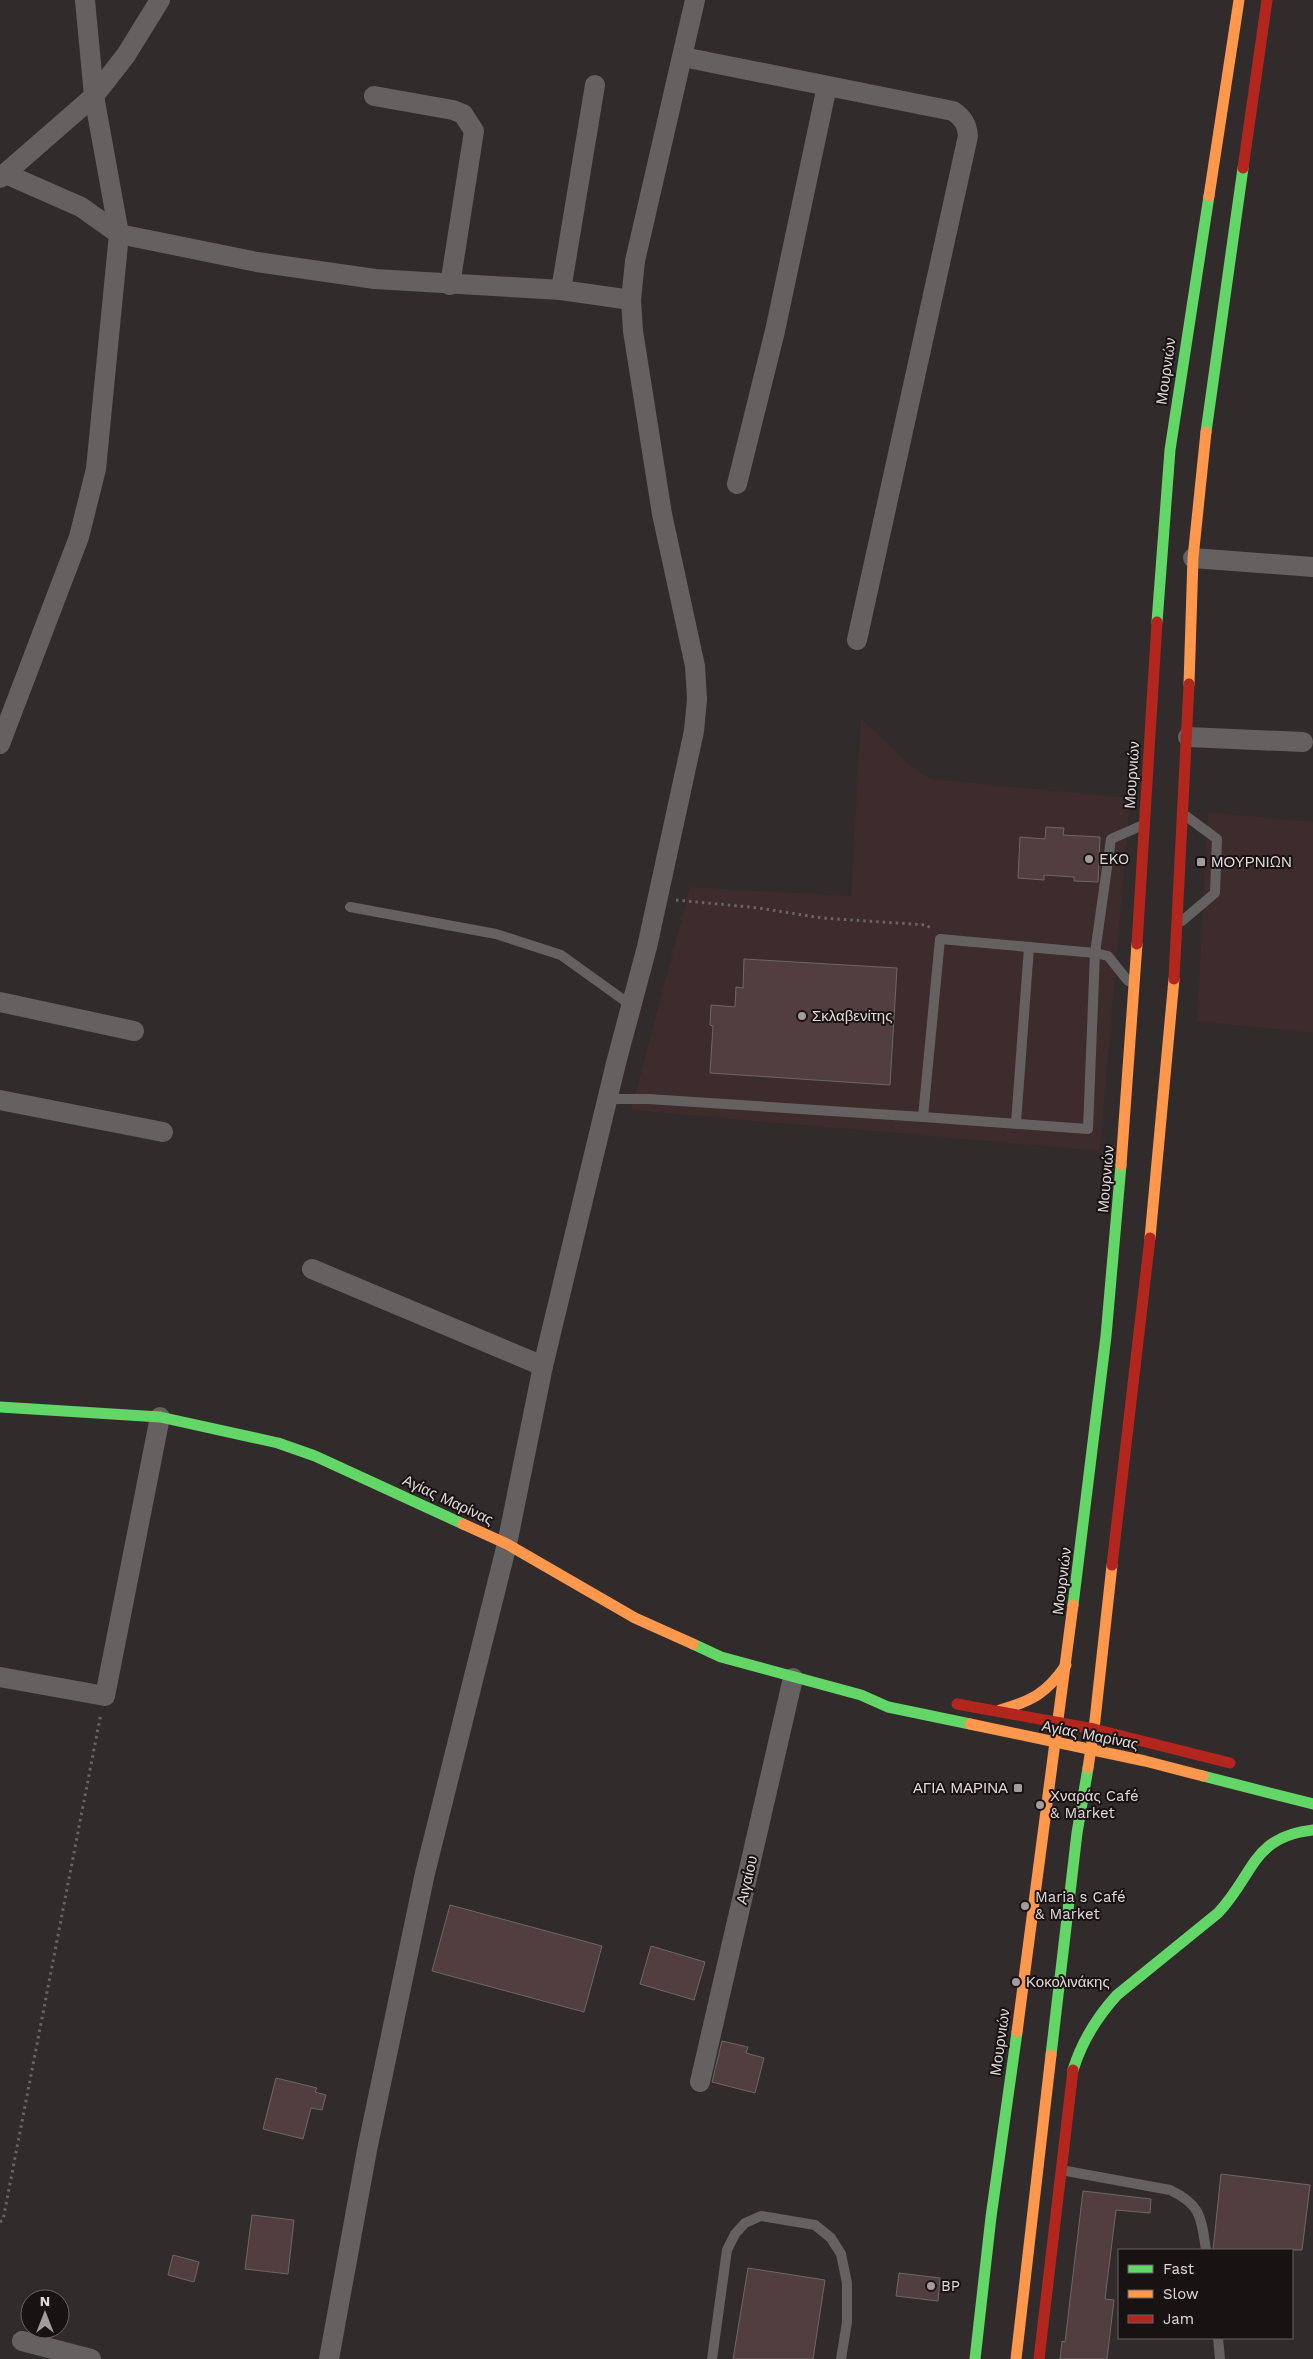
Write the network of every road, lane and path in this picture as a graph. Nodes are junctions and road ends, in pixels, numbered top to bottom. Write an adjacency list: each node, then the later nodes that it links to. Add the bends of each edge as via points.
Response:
1 (85, 0): 9 (street)
2 (160, 0): 9 (street, via 131,48)
3 (695, 0): 6 (street)
4 (1240, 0): 24 (main road, Μουρνιών, via 1170,450)
5 (1267, 0): 17 (main road, via 1218,336 1199,488)
6 (683, 57): 8 (street); 15 (street, via 635,261)
7 (595, 85): 14 (street)
8 (827, 86): 16 (street, via 775,332); 19 (street, via 953,111 962,118 968,136)
9 (94, 96): 11 (street); 12 (street)
10 (374, 96): 13 (street, via 452,110 463,114 474,131)
11 (3, 176): 12 (street, via 82,207)
12 (119, 234): 13 (street, via 257,262 375,279); 22 (street, via 96,469 88,508)
13 (450, 285): 14 (street)
14 (561, 290): 15 (street)
15 (631, 300): 25 (street, via 662,514 695,666 697,699 694,731)
16 (737, 484)
17 (1194, 558): 18 (street); 20 (main road)
18 (1313, 567)
19 (856, 640)
20 (1188, 737): 21 (street); 23 (main road)
21 (1303, 742)
22 (0, 744)
23 (1184, 814): 27 (main road); 27 (lane, via 1217,839 1215,893)
24 (1144, 824): 30 (lane, via 1111,839); 31 (main road, Μουρνιών)
25 (659, 898): 28 (path, via 822,918 927,925); 33 (street)
26 (350, 906): 33 (lane, via 496,934 561,955)
27 (1178, 925): 46 (main road, via 1156,1188)
28 (940, 939): 29 (lane); 37 (lane)
29 (1029, 947): 30 (lane); 38 (lane)
30 (1095, 953): 31 (lane, via 1108,956); 38 (lane, via 1088,1129)
31 (1135, 990): 45 (main road, Μουρνιών, via 1108,1317)
32 (0, 1002): 34 (street)
33 (633, 1006): 35 (street)
34 (134, 1031)
35 (608, 1099): 37 (lane); 41 (street)
36 (0, 1100): 39 (street)
37 (923, 1117): 38 (lane)
38 (1016, 1123)
39 (163, 1132)
40 (312, 1268): 41 (street)
41 (543, 1366): 44 (street)
42 (0, 1407): 43 (main road, Αγίας Μαρίνας)
43 (160, 1418): 44 (main road, Αγίας Μαρίνας, via 278,1443 315,1456); 51 (street)
44 (507, 1544): 48 (main road, Αγίας Μαρίνας, via 634,1618 721,1657); 79 (street, via 424,1873)
45 (1066, 1665): 54 (main road, via 1041,1695); 55 (main road, Μουρνιών)
46 (1100, 1671): 53 (main road); 57 (main road)
47 (0, 1677): 51 (street)
48 (794, 1678): 50 (main road, Αγίας Μαρίνας); 72 (street, Αιγαίου)
49 (890, 1693): 50 (main road, Αγίας Μαρίνας)
50 (861, 1694): 58 (main road, Αγίας Μαρίνας, via 888,1707)
51 (105, 1696): 74 (path, via 3,2220)
52 (943, 1701): 54 (main road, Αγίας Μαρίνας)
53 (1109, 1704)
54 (996, 1711): 55 (main road, Αγίας Μαρίνας)
55 (1059, 1723): 57 (main road, Αγίας Μαρίνας); 60 (main road, Μουρνιών)
56 (1124, 1723): 59 (main road)
57 (1094, 1729): 59 (main road, Αγίας Μαρίνας); 62 (main road)
58 (993, 1730): 60 (main road, Αγίας Μαρίνας); 61 (main road)
59 (1147, 1741): 64 (main road, Αγίας Μαρίνας)
60 (1056, 1744): 62 (main road, Αγίας Μαρίνας); 70 (main road, Μουρνιών)
61 (1022, 1748)
62 (1091, 1749): 63 (main road, Αγίας Μαρίνας); 68 (main road)
63 (1145, 1761): 65 (main road); 69 (main road, Αγίας Μαρίνας)
64 (1237, 1765)
65 (1114, 1768)
66 (1040, 1776): 70 (main road)
67 (1100, 1778): 68 (main road)
68 (1082, 1803): 83 (main road)
69 (1313, 1804)
70 (1047, 1805): 82 (main road, Μουρνιών)
71 (1313, 1830): 73 (main road, via 1287,1834 1271,1842 1259,1853 1240,1888 1219,1912 1138,1978 1108,2005 1091,2026 1071,2076)
72 (700, 2082)
73 (1060, 2170): 75 (lane, via 1170,2190 1182,2196 1194,2205 1201,2216); 84 (main road)
74 (0, 2222)
75 (1206, 2249)
76 (1218, 2339): 85 (lane)
77 (22, 2341): 78 (street)
78 (91, 2359)
79 (328, 2359)
80 (712, 2359): 81 (lane, via 727,2250 745,2223 761,2216 815,2225 831,2238 841,2254 848,2283 847,2322)
81 (841, 2359)
82 (975, 2359)
83 (1016, 2359)
84 (1039, 2359)
85 (1220, 2359)

